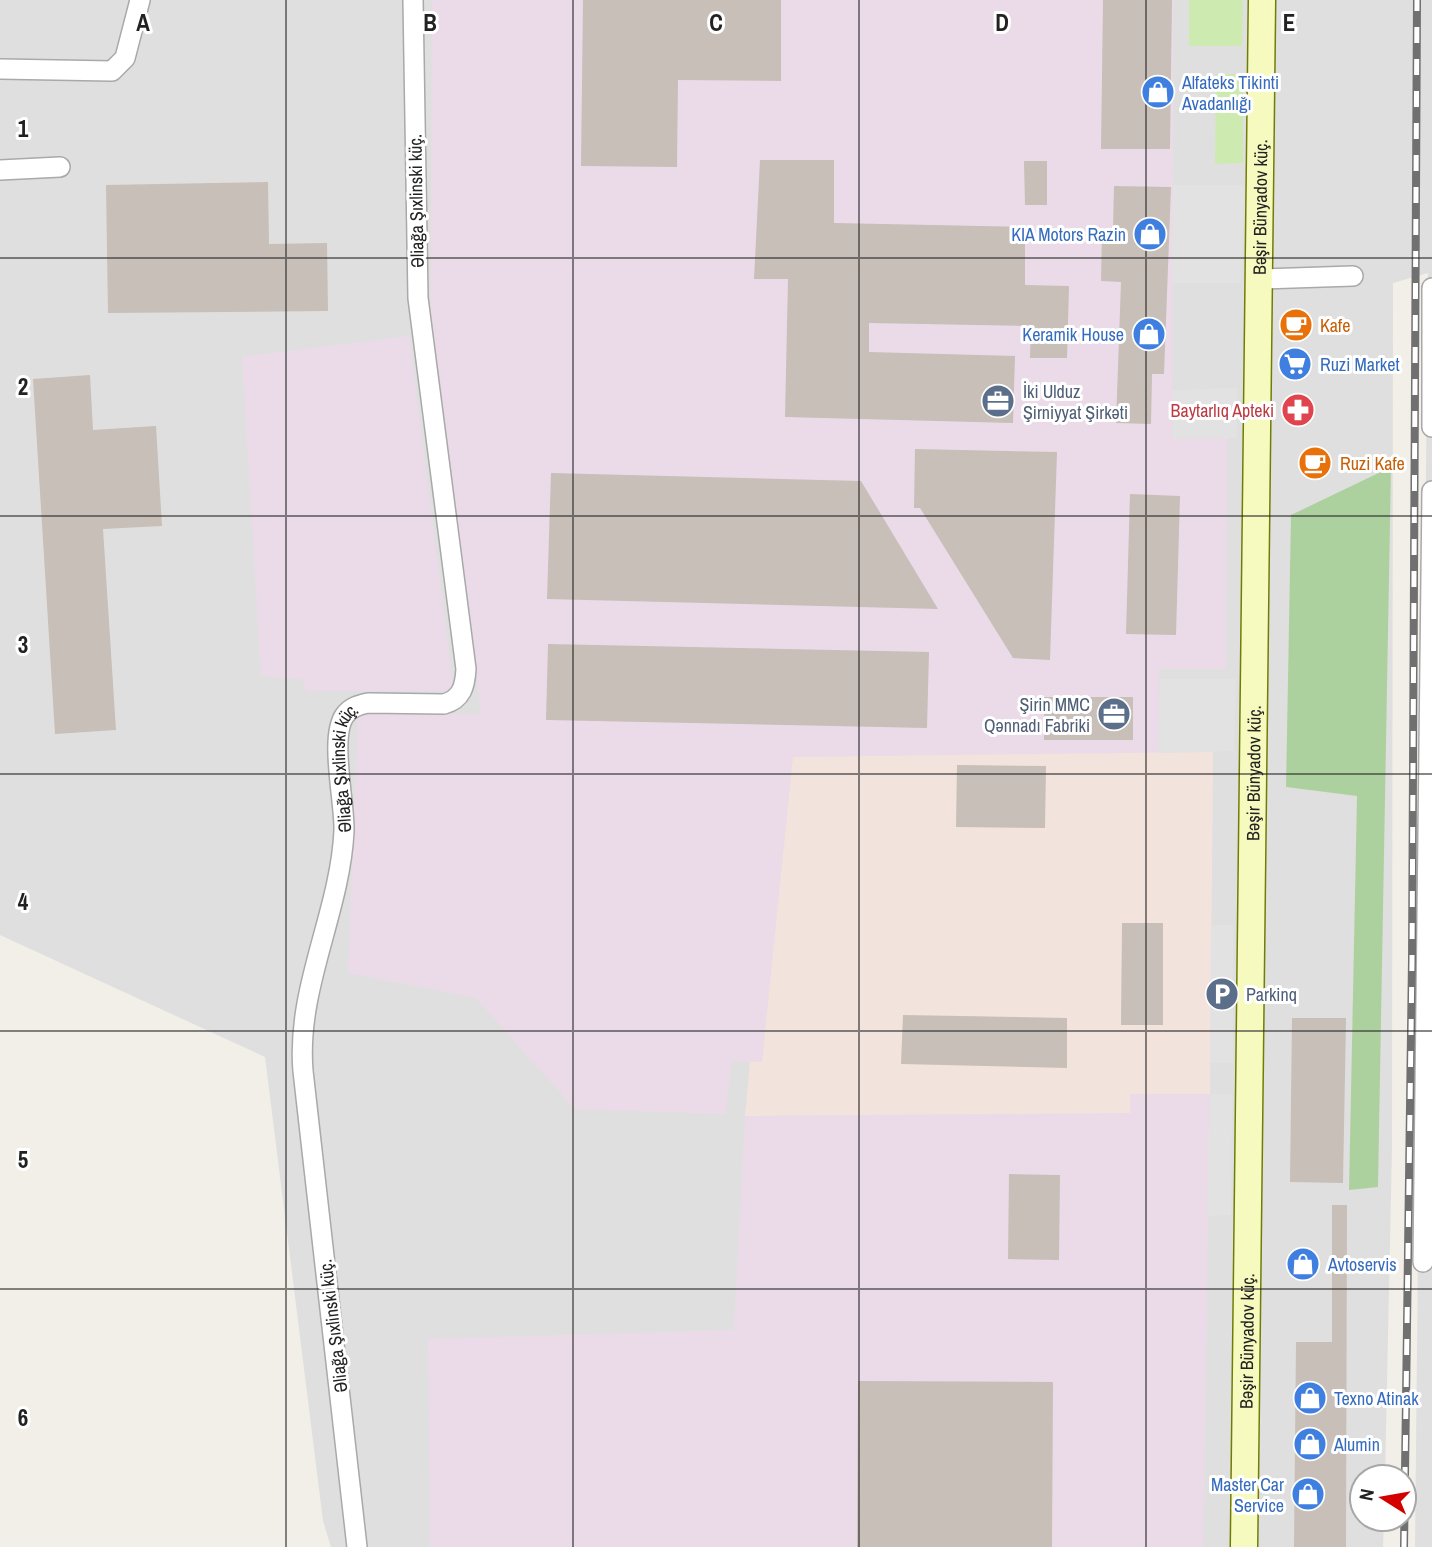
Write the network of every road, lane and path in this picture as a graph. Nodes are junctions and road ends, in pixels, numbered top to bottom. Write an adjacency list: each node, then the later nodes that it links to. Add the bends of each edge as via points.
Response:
1 (140, 0): 4 (street, via 125,58 112,71)
2 (413, 0): 15 (street, Əliağa Şıxlinski küç., via 418,298 466,668 462,692 453,702 368,703 344,715 339,734 341,858 303,1017 303,1071)
3 (1262, 0): 8 (street, Bəşir Bünyadov küç.)
4 (0, 69)
5 (60, 167): 6 (street)
6 (0, 170)
7 (1353, 276): 8 (street)
8 (1259, 279): 16 (street, Bəşir Bünyadov küç.)
9 (1432, 288): 10 (street)
10 (1432, 427)
11 (1432, 491): 12 (street)
12 (1430, 829): 13 (street)
13 (1428, 1175): 14 (street)
14 (1423, 1262)
15 (357, 1547)
16 (1244, 1547)

